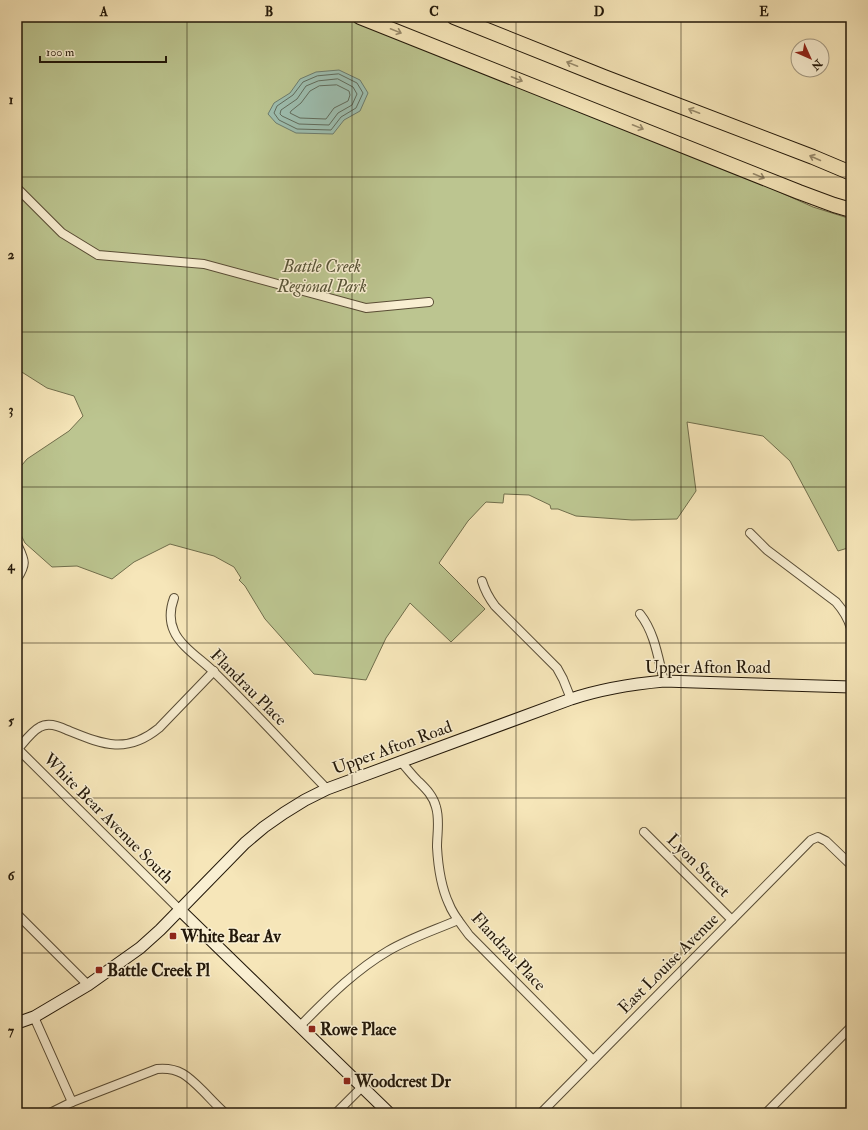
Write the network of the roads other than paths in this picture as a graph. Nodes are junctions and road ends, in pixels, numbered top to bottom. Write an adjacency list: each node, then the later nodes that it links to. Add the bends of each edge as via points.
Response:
1 (360, 17): 5 (highway, one-way to 5, via 799,192)
2 (454, 17): 3 (highway, one-way to 2)
3 (851, 173)
4 (17, 188): 6 (street, via 62,233 98,255 204,264 366,308)
5 (851, 210)
6 (429, 302)
7 (750, 532): 13 (street, via 767,550 836,602)
8 (17, 544): 9 (street, via 24,558 23,569)
9 (17, 579)
10 (482, 582): 17 (street, via 495,606 557,668)
11 (174, 598): 14 (street, Flandrau Place, via 170,613 174,631 181,642)
12 (640, 614): 15 (street, via 651,630)
13 (851, 628)
14 (214, 672): 18 (street, via 159,728 141,739 121,745 102,743 58,726 45,725 35,730); 20 (street, Flandrau Place)
15 (664, 681): 16 (street, Upper Afton Road); 17 (street, Upper Afton Road, via 609,688)
16 (851, 687)
17 (571, 699): 19 (street, Upper Afton Road)
18 (17, 748): 23 (street, White Bear Avenue South)
19 (400, 761): 20 (street, Upper Afton Road); 25 (street, Flandrau Place, via 426,789 436,807 439,819 439,866 449,904)
20 (327, 789): 23 (street, Upper Afton Road, via 284,812 264,827)
21 (644, 832): 26 (street, Lyon Street)
22 (851, 865): 26 (street, East Louise Avenue, via 826,841 818,837 811,840)
23 (180, 910): 27 (street, Upper Afton Road, via 140,948); 30 (street)
24 (17, 914): 27 (street)
25 (458, 920): 30 (street, via 389,950 368,963); 32 (street, Flandrau Place, via 469,935)
26 (732, 920): 32 (street, East Louise Avenue)
27 (88, 985): 28 (street, Upper Afton Road)
28 (34, 1017): 29 (street, Upper Afton Road); 34 (street)
29 (17, 1023)
30 (300, 1026): 33 (street)
31 (851, 1027): 40 (street)
32 (593, 1060): 39 (street, East Louise Avenue)
33 (362, 1087): 37 (street); 38 (street)
34 (72, 1102): 35 (street); 36 (street, via 157,1069 171,1069 188,1076)
35 (50, 1113)
36 (225, 1113)
37 (336, 1113)
38 (389, 1113)
39 (541, 1113)
40 (766, 1113)

